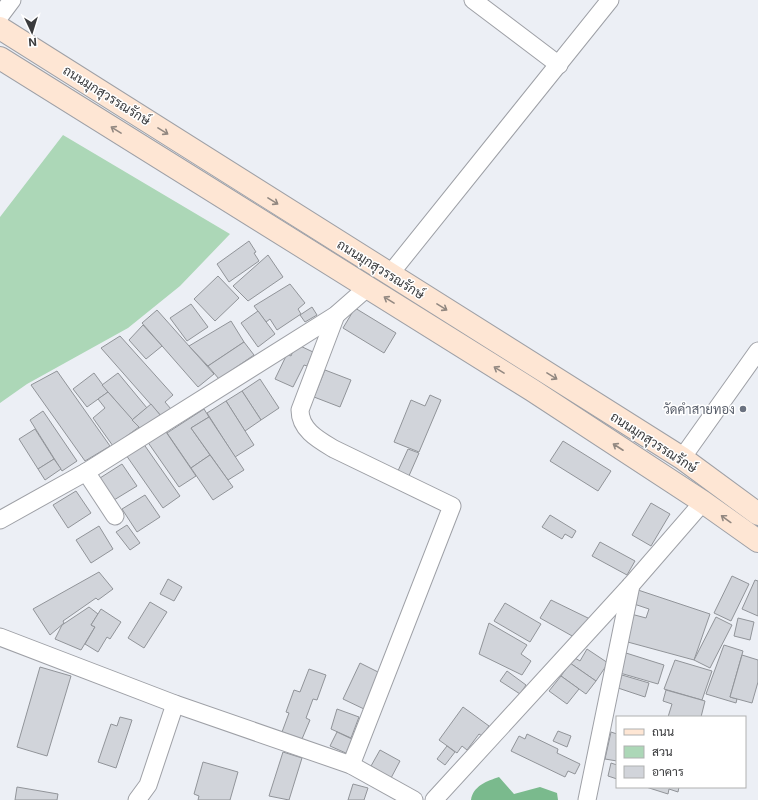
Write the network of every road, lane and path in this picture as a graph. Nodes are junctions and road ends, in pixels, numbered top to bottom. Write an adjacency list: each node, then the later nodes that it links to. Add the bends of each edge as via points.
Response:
1 (12, 0): 4 (street)
2 (473, 0): 7 (street)
3 (610, 0): 7 (street)
4 (0, 16)
5 (0, 28): 8 (main road, ถนนมุกสุวรรณรักษ์, one-way to 8)
6 (0, 58): 9 (main road, ถนนมุกสุวรรณรักษ์, one-way to 6)
7 (560, 65): 10 (street)
8 (337, 242): 9 (main road); 10 (main road, ถนนมุกสุวรรณรักษ์)
9 (326, 261): 11 (main road, ถนนมุกสุวรรณรักษ์)
10 (390, 274): 14 (main road, ถนนมุกสุวรรณรักษ์, one-way to 14)
11 (368, 287): 12 (street); 16 (main road, ถนนมุกสุวรรณรักษ์, one-way to 11)
12 (336, 315): 15 (street); 24 (street, via 300,410 302,422 316,438 334,449 452,506)
13 (758, 351): 14 (street)
14 (682, 458): 17 (main road, ถนนมุกสุวรรณรักษ์)
15 (86, 472): 18 (street); 19 (street)
16 (703, 502): 20 (main road, ถนนมุกสุวรรณรักษ์, one-way to 16); 21 (street)
17 (758, 514)
18 (115, 516)
19 (0, 520)
20 (758, 541)
21 (631, 585): 27 (street); 28 (street)
22 (0, 637): 23 (street)
23 (175, 704): 24 (street); 25 (street, via 148,785)
24 (351, 765): 26 (street)
25 (138, 800)
26 (414, 800)
27 (434, 800)
28 (587, 800)

